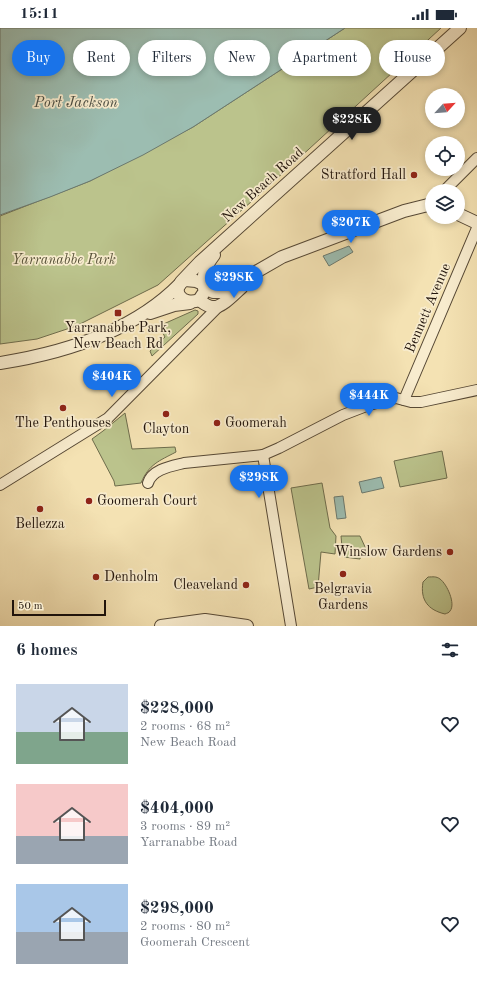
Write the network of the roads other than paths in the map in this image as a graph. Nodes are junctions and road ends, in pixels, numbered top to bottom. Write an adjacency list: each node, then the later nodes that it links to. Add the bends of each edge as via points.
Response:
1 (460, 28): 8 (street, New Beach Road)
2 (477, 158): 3 (street)
3 (451, 184)
4 (425, 205): 9 (street, via 292,253)
5 (465, 217): 6 (street)
6 (477, 223)
7 (477, 228): 17 (street, Bennett Avenue)
8 (229, 237): 10 (street, New Beach Road); 11 (street, New Beach Road, via 207,264 203,278)
9 (262, 268): 11 (street, via 221,292); 13 (street)
10 (181, 283): 11 (street, via 189,280 199,282); 12 (street, via 178,290 180,296 185,301); 14 (street, New Beach Road, via 162,300)
11 (207, 288): 12 (street); 13 (street, via 217,297)
12 (194, 302): 13 (street); 14 (street, New Beach Road, via 174,305)
13 (219, 306): 20 (street, via 108,418)
14 (130, 321): 15 (street, New Beach Road, via 78,345 46,355)
15 (0, 363)
16 (477, 390): 17 (street, via 421,402)
17 (404, 400): 18 (street, via 399,398 354,410)
18 (263, 455): 19 (street, via 171,466 154,473); 23 (street)
19 (148, 483)
20 (0, 485)
21 (161, 626): 22 (street, via 205,620)
22 (247, 626)
23 (291, 626)

